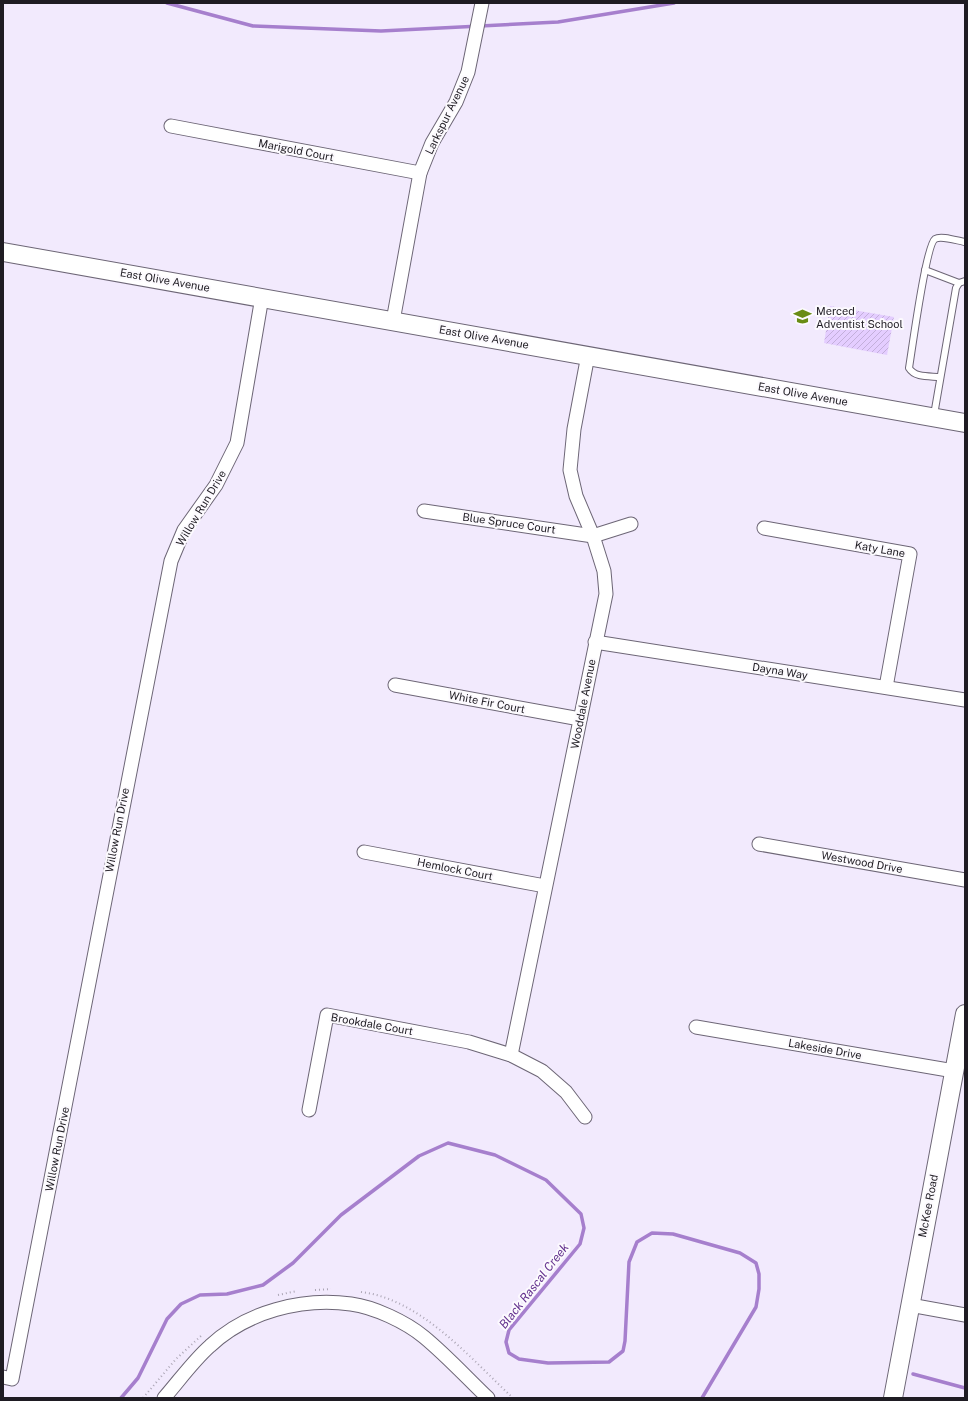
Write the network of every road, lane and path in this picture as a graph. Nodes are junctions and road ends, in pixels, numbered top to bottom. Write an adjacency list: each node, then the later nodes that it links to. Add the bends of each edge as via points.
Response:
1 (482, 3): 3 (street, Larkspur Avenue, via 468,72 456,102 432,143)
2 (172, 126): 3 (street, Marigold Court)
3 (420, 173): 9 (street, Larkspur Avenue)
4 (965, 242): 6 (lane, via 938,237 933,240)
5 (3, 252): 8 (main road, East Olive Avenue)
6 (925, 270): 7 (lane); 11 (lane, via 909,368 912,373)
7 (962, 282): 11 (lane, via 956,288)
8 (262, 297): 9 (main road, East Olive Avenue); 41 (street, Willow Run Drive, via 237,443 216,485 184,530 171,561)
9 (393, 321): 10 (main road, East Olive Avenue)
10 (588, 355): 12 (main road, East Olive Avenue); 17 (street, Wooddale Avenue, via 574,429 570,470 576,496)
11 (940, 377): 12 (lane)
12 (933, 417): 13 (main road, East Olive Avenue)
13 (965, 423)
14 (424, 511): 17 (street, Blue Spruce Court)
15 (631, 524): 17 (street)
16 (764, 528): 20 (street, Katy Lane, via 910,554)
17 (593, 536): 18 (street, Wooddale Avenue, via 604,571 606,594)
18 (594, 642): 20 (street, Dayna Way); 22 (street, Wooddale Avenue)
19 (395, 685): 22 (street, White Fir Court)
20 (886, 687): 21 (street, Dayna Way)
21 (965, 700)
22 (580, 719): 26 (street, Wooddale Avenue)
23 (759, 844): 25 (street, Westwood Drive)
24 (364, 852): 26 (street, Hemlock Court)
25 (965, 880)
26 (545, 886): 29 (street, Wooddale Avenue)
27 (965, 1014): 30 (main road, McKee Road)
28 (696, 1027): 30 (street, Lakeside Drive)
29 (510, 1055): 31 (street, Brookdale Court, via 469,1042 327,1015); 32 (street, via 542,1071 566,1092)
30 (954, 1071): 38 (main road, McKee Road)
31 (309, 1110)
32 (585, 1117)
33 (309, 1290): 34 (path)
34 (338, 1290)
35 (302, 1291): 37 (path)
36 (359, 1292): 45 (path, via 398,1303 425,1318)
37 (272, 1297)
38 (910, 1305): 39 (street); 46 (main road, McKee Road)
39 (965, 1315)
40 (204, 1334): 42 (path, via 176,1359)
41 (7, 1378)
42 (143, 1398)
43 (164, 1398): 44 (street, via 210,1345 242,1323 280,1308 316,1302 351,1304 388,1315 424,1337)
44 (488, 1398)
45 (513, 1398)
46 (893, 1398)

